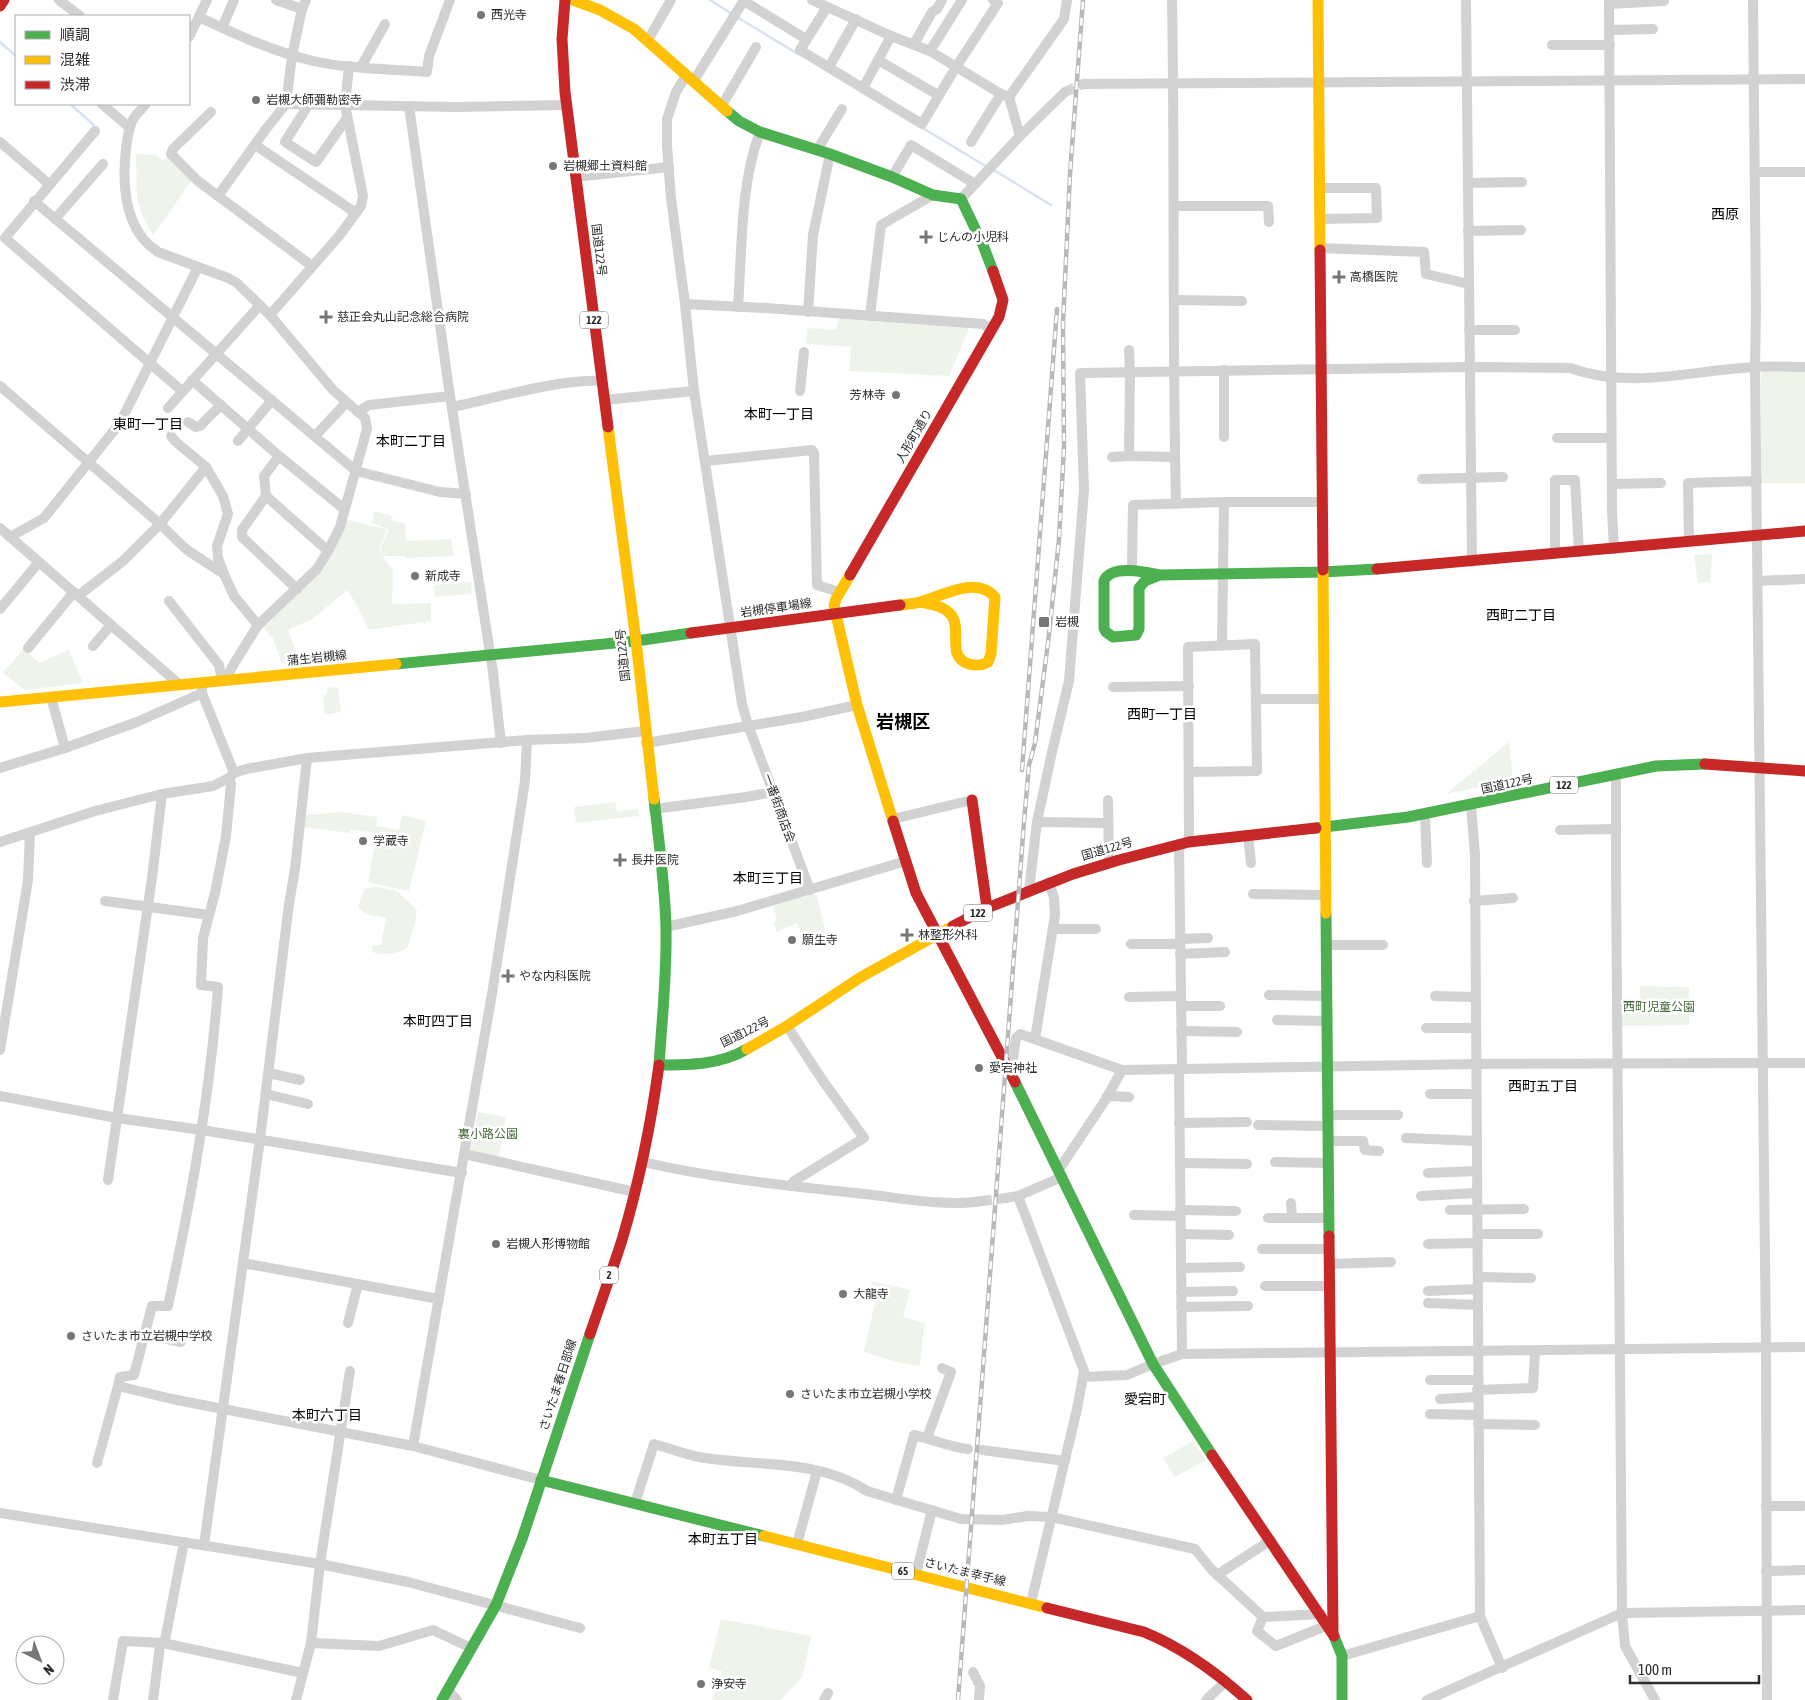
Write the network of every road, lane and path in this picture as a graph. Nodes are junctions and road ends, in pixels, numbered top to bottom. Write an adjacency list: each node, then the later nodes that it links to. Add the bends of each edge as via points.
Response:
1 (4, 0): 23 (main road)
2 (60, 0): 25 (street)
3 (207, 0): 26 (street)
4 (234, 0): 29 (street)
5 (276, 0): 22 (street)
6 (450, 0): 44 (street, via 429,56 427,72)
7 (565, 0): 64 (main road, 国道122号 / 122, via 561,47)
8 (573, 0): 35 (main road, via 624,22)
9 (672, 0): 35 (street)
10 (744, 0): 34 (street); 47 (street, 一番街商店会)
11 (812, 0): 24 (street)
12 (942, 0): 36 (street)
13 (962, 0): 40 (street)
14 (993, 0): 46 (street, via 998,3)
15 (1067, 0): 58 (street, via 1064,19)
16 (1172, 0): 54 (street)
17 (1318, 0): 52 (main road)
18 (1466, 0): 48 (street)
19 (1664, 0): 21 (street)
20 (1753, 0): 50 (street)
21 (1609, 2): 31 (street)
22 (304, 5): 41 (street)
23 (0, 6)
24 (827, 7): 27 (street); 34 (street)
25 (79, 15)
26 (199, 17): 29 (street); 32 (street)
27 (856, 19): 33 (street); 45 (street)
28 (385, 24): 44 (street)
29 (222, 28): 41 (street)
30 (1653, 29): 31 (street)
31 (1610, 30): 38 (street)
32 (190, 35)
33 (891, 36): 36 (street); 42 (street)
34 (806, 39): 45 (street, via 800,50)
35 (648, 40): 47 (main road)
36 (914, 44): 40 (street)
37 (1552, 45): 38 (street)
38 (1610, 45): 49 (street)
39 (756, 48): 66 (street)
40 (930, 51): 46 (street)
41 (292, 56): 43 (street); 59 (street)
42 (878, 60): 55 (street); 57 (street)
43 (349, 66): 44 (street); 63 (street)
44 (361, 67)
45 (829, 67): 55 (street)
46 (956, 67): 57 (street); 58 (street)
47 (690, 79): 66 (main road); 80 (street, 一番街商店会, via 676,92 667,119)
48 (1466, 80): 49 (street); 52 (street); 86 (street)
49 (1610, 80): 50 (street); 128 (street)
50 (1755, 80): 51 (street); 81 (street)
51 (1805, 80)
52 (1318, 81): 54 (street); 89 (main road)
53 (1083, 84): 54 (street)
54 (1173, 84): 94 (street)
55 (863, 88): 57 (street, via 922,124)
56 (1065, 92): 73 (street)
57 (938, 95)
58 (1006, 96): 73 (street); 75 (street)
59 (286, 104): 60 (street); 76 (street)
60 (309, 104): 63 (street); 69 (street, via 285,142 316,162)
61 (103, 105): 70 (street)
62 (145, 105): 70 (street)
63 (345, 105): 65 (street); 69 (street)
64 (566, 105): 65 (street); 83 (main road, 国道122号 / 122)
65 (409, 106): 135 (street)
66 (720, 107): 72 (main road)
67 (842, 109): 77 (street)
68 (212, 112): 91 (street, via 171,154)
69 (347, 118): 95 (street, via 363,196)
70 (130, 128): 103 (street, via 124,185 128,208 139,233 158,252)
71 (95, 131): 87 (street)
72 (760, 132): 77 (main road); 109 (street, via 753,152 746,198)
73 (1020, 136): 88 (street)
74 (0, 142): 87 (street)
75 (972, 142)
76 (255, 145): 91 (street); 95 (street)
77 (817, 150): 78 (main road)
78 (830, 154): 84 (main road); 110 (street, via 813,235)
79 (103, 164): 97 (street)
80 (669, 167): 83 (street); 107 (street, 一番街商店会)
81 (1755, 172): 82 (street); 122 (street)
82 (1805, 172)
83 (575, 177): 130 (main road, 国道122号 / 122)
84 (892, 177): 88 (street, via 911,145); 90 (main road)
85 (1522, 182): 86 (street)
86 (1468, 183): 100 (street)
87 (49, 184): 93 (street)
88 (975, 184): 92 (street)
89 (1320, 188): 96 (main road); 96 (street, via 1376,188 1377,218)
90 (933, 195): 92 (main road); 112 (street, via 881,226)
91 (218, 196): 102 (street)
92 (961, 199): 114 (main road, 人形町通り, via 1001,292 1002,307)
93 (34, 201): 97 (street); 120 (street, via 4,238)
94 (1174, 206): 98 (street, via 1268,206); 105 (street)
95 (356, 213): 102 (street)
96 (1320, 218): 101 (main road)
97 (55, 219): 113 (street)
98 (1269, 222)
99 (1521, 230): 100 (street)
100 (1468, 231): 104 (street)
101 (1320, 248): 104 (street, via 1424,252 1426,274); 126 (main road)
102 (312, 266): 111 (street)
103 (198, 267): 108 (street, via 228,278); 113 (street)
104 (1469, 284): 115 (street)
105 (1174, 300): 106 (street); 124 (street)
106 (1242, 301)
107 (685, 304): 109 (street); 134 (street, 一番街商店会)
108 (260, 305): 111 (street); 119 (street)
109 (738, 307): 110 (street)
110 (808, 312): 112 (street)
111 (270, 314): 138 (street)
112 (870, 316): 114 (street, via 984,324)
113 (172, 317): 119 (street); 120 (street)
114 (992, 330): 192 (main road, 人形町通り)
115 (1470, 330): 116 (street); 121 (street)
116 (1515, 330)
117 (1128, 350): 127 (street)
118 (804, 352): 132 (street)
119 (215, 353): 129 (street); 136 (street)
120 (150, 363): 133 (street); 155 (street, via 120,423)
121 (1470, 367): 126 (street); 128 (street, via 1570,368); 160 (street)
122 (1755, 367): 123 (street); 128 (street, via 1654,379); 162 (street)
123 (1805, 367)
124 (1173, 370): 125 (street); 127 (street); 154 (street)
125 (1224, 370): 126 (street); 147 (street)
126 (1322, 370): 168 (main road)
127 (1130, 372): 152 (street); 236 (street, via 1080,373 1084,490 1069,681)
128 (1611, 377): 149 (street)
129 (192, 380): 133 (street); 139 (street)
130 (602, 381): 137 (main road, 国道122号 / 122); 140 (street, via 541,388)
131 (0, 386): 155 (street)
132 (800, 390)
133 (182, 391): 141 (street)
134 (694, 392): 137 (street); 156 (street, 一番街商店会)
135 (450, 396): 140 (street); 142 (street, via 369,405)
136 (272, 400): 144 (street); 146 (street)
137 (604, 400): 201 (main road, 国道122号 / 122)
138 (346, 403): 142 (street); 146 (street)
139 (220, 405): 143 (street, via 200,426); 144 (street)
140 (452, 407): 165 (street)
141 (168, 408)
142 (358, 412): 158 (street, via 365,418 367,429)
143 (188, 422)
144 (248, 429): 150 (street); 151 (street)
145 (171, 436): 157 (street)
146 (315, 436): 158 (street)
147 (1224, 437)
148 (1557, 438): 149 (street)
149 (1612, 438): 164 (street)
150 (238, 441)
151 (279, 456): 166 (street, via 264,476); 170 (street)
152 (1129, 456): 153 (street); 154 (street)
153 (1112, 457)
154 (1175, 457): 169 (street)
155 (88, 461): 171 (street); 175 (street, via 44,518)
156 (706, 461): 192 (street, via 812,450 817,585); 200 (street, 一番街商店会)
157 (206, 467): 171 (street); 185 (street, via 224,496 228,514 216,546)
158 (356, 471): 165 (street, via 440,492); 170 (street)
159 (1503, 477): 160 (street)
160 (1471, 478): 161 (street); 182 (street)
161 (1422, 479)
162 (1757, 481): 174 (street); 176 (street, via 1688,482)
163 (1661, 483): 164 (street)
164 (1612, 484): 177 (street)
165 (466, 494): 205 (street)
166 (266, 496): 178 (street); 191 (street, via 242,530 242,537)
167 (1224, 502): 168 (street); 169 (street); 186 (street)
168 (1322, 502): 184 (main road)
169 (1176, 504): 183 (street, via 1133,505)
170 (344, 509): 178 (street, via 340,527)
171 (160, 524): 185 (street, via 187,550); 193 (street, via 123,561)
172 (0, 528): 175 (street)
173 (1805, 531): 174 (main road)
174 (1757, 535): 176 (main road); 189 (street)
175 (10, 537): 181 (street)
176 (1689, 542): 177 (main road)
177 (1614, 549): 179 (main road)
178 (328, 551): 191 (street, via 317,569)
179 (1579, 552): 180 (main road); 180 (street, via 1575,480 1555,480)
180 (1555, 554): 182 (main road)
181 (39, 562): 193 (street); 196 (street)
182 (1472, 562): 184 (main road)
183 (1130, 568): 187 (main road); 190 (main road); 190 (main road, via 1112,572 1104,581 1104,628 1109,635 1132,636 1138,632)
184 (1323, 572): 186 (main road); 213 (main road)
185 (224, 574): 199 (street, via 234,596)
186 (1224, 574): 187 (main road); 202 (street)
187 (1160, 575): 190 (main road, via 1145,581)
188 (1805, 579): 189 (street)
189 (1758, 581): 222 (street)
190 (1139, 588)
191 (297, 589): 199 (street)
192 (839, 592): 197 (main road, via 834,606)
193 (76, 594): 198 (street); 204 (street)
194 (169, 601): 206 (street, via 219,665)
195 (920, 602): 195 (main road, via 965,588 984,588 993,592 988,662 981,666 960,660 955,650 953,618 944,609); 197 (main road, 岩槻停車場線)
196 (0, 609)
197 (836, 614): 200 (main road, 岩槻停車場線); 215 (main road)
198 (112, 625): 203 (street); 207 (street)
199 (258, 625): 206 (street)
200 (730, 629): 201 (main road, 岩槻停車場線); 216 (street, 一番街商店会)
201 (636, 640): 205 (main road, 蒲生岩槻線); 217 (main road, 国道122号 / 122)
202 (1222, 645): 208 (street, via 1188,647); 212 (street, via 1255,644)
203 (93, 646)
204 (28, 648)
205 (490, 655): 206 (main road, 蒲生岩槻線); 219 (street)
206 (224, 681): 210 (main road, 蒲生岩槻線)
207 (180, 685): 210 (main road, 蒲生岩槻線); 211 (main road, 蒲生岩槻線)
208 (1188, 686): 209 (street); 225 (street)
209 (1113, 687)
210 (202, 688): 220 (street, via 137,722); 227 (street)
211 (51, 697): 214 (main road, 蒲生岩槻線); 220 (street)
212 (1256, 699): 213 (street); 225 (street, via 1257,771)
213 (1324, 699): 238 (main road)
214 (0, 702)
215 (857, 705): 216 (street); 235 (main road)
216 (748, 725): 217 (street); 228 (street, 一番街商店会)
217 (646, 737): 218 (street); 233 (main road, 国道122号 / 122)
218 (527, 740): 219 (street); 318 (street, via 525,781)
219 (501, 743): 221 (street)
220 (66, 748): 223 (street)
221 (308, 758): 227 (street, via 246,769); 296 (street)
222 (1760, 766): 224 (main road, 国道122号 / 122); 226 (main road, 国道122号 / 122, via 1681,763); 291 (street)
223 (0, 768)
224 (1805, 771)
225 (1189, 772): 244 (street)
226 (1616, 774): 232 (main road, 国道122号 / 122); 239 (street)
227 (232, 776): 229 (street, via 213,786); 259 (street, via 226,836)
228 (773, 792): 233 (street); 250 (street, 一番街商店会)
229 (162, 794): 241 (street, via 95,811); 257 (street)
230 (972, 800): 235 (street); 258 (main road)
231 (1108, 800): 237 (street)
232 (1471, 805): 234 (main road, 国道122号 / 122); 256 (street)
233 (654, 809): 260 (main road, 国道122号 / 122)
234 (1425, 814): 238 (main road, 国道122号 / 122); 248 (street)
235 (893, 819): 245 (main road)
236 (1037, 822): 237 (street); 251 (street)
237 (1108, 823): 246 (street)
238 (1325, 826): 242 (main road, 国道122号 / 122); 253 (main road)
239 (1616, 829): 240 (street); 288 (street)
240 (1560, 830)
241 (30, 833): 243 (street); 270 (street, via 28,880)
242 (1248, 835): 244 (main road, 国道122号 / 122); 247 (street)
243 (0, 842)
244 (1184, 843): 246 (main road, 国道122号 / 122); 268 (street)
245 (906, 861): 250 (street); 263 (main road, via 916,893)
246 (1109, 863): 249 (main road, 国道122号 / 122)
247 (1251, 863)
248 (1427, 863)
249 (1049, 882): 251 (main road, 国道122号 / 122); 261 (street, via 1054,898)
250 (810, 890): 260 (street, via 712,918)
251 (1029, 890): 258 (main road, 国道122号 / 122)
252 (1253, 894): 253 (street)
253 (1325, 895): 266 (main road)
254 (1513, 898): 256 (street)
255 (105, 901): 257 (street)
256 (1474, 902): 275 (street)
257 (148, 908): 259 (street); 307 (street)
258 (987, 908): 263 (main road, 国道122号 / 122)
259 (209, 915): 312 (street, via 203,938 201,985 218,987)
260 (666, 927): 292 (main road, 国道122号 / 122)
261 (1054, 929): 262 (street); 286 (street)
262 (1096, 929)
263 (938, 934): 281 (main road, 国道122号 / 122, via 824,1000); 297 (main road)
264 (1208, 938): 268 (street)
265 (1131, 944): 268 (street)
266 (1326, 945): 267 (street); 272 (main road)
267 (1383, 945)
268 (1180, 946): 269 (street); 276 (street)
269 (1225, 952)
270 (5, 988): 278 (street)
271 (1269, 995): 272 (street)
272 (1326, 996): 280 (main road)
273 (1435, 996): 275 (street)
274 (1129, 997): 276 (street)
275 (1475, 997): 283 (street)
276 (1181, 1001): 277 (street); 284 (street)
277 (1220, 1006)
278 (3, 1015): 287 (street)
279 (1277, 1020): 280 (street)
280 (1326, 1021): 293 (main road)
281 (788, 1026): 292 (main road, 国道122号 / 122, via 728,1058 691,1065); 329 (street, via 820,1078 864,1138)
282 (1426, 1028): 283 (street)
283 (1476, 1028): 290 (street)
284 (1181, 1031): 285 (street); 294 (street)
285 (1237, 1032)
286 (1035, 1039): 295 (street); 297 (street, via 1020,1034 1016,1038)
287 (0, 1050)
288 (1618, 1063): 290 (street); 291 (street); 377 (street)
289 (1805, 1063): 291 (street)
290 (1476, 1064): 293 (street); 301 (street)
291 (1762, 1064): 375 (street)
292 (659, 1065): 319 (main road, さいたま春日部線 / 2)
293 (1327, 1067): 294 (street); 308 (main road)
294 (1180, 1068): 295 (street); 310 (street)
295 (1122, 1070): 303 (street)
296 (269, 1073): 298 (street); 299 (street)
297 (1010, 1075): 327 (main road)
298 (300, 1080)
299 (266, 1094): 305 (street); 314 (street)
300 (1430, 1094): 301 (street)
301 (1476, 1094): 315 (street)
302 (0, 1096): 307 (street)
303 (1107, 1096): 304 (street); 327 (street)
304 (1129, 1097)
305 (308, 1104)
306 (1398, 1115): 308 (street)
307 (118, 1118): 312 (street); 328 (street)
308 (1328, 1121): 311 (street); 316 (main road)
309 (1247, 1122): 310 (street)
310 (1180, 1123): 321 (street)
311 (1258, 1125)
312 (202, 1130): 314 (street); 373 (street, via 168,1306 152,1306)
313 (1406, 1138): 315 (street)
314 (260, 1139): 325 (street); 354 (street)
315 (1477, 1141): 324 (street)
316 (1328, 1142): 317 (street, via 1363,1142 1365,1150); 322 (main road)
317 (1379, 1151)
318 (464, 1154): 325 (street); 330 (street)
319 (643, 1162): 329 (street, via 687,1172); 330 (main road, さいたま春日部線 / 2)
320 (1275, 1162): 322 (street)
321 (1180, 1163): 323 (street); 341 (street)
322 (1328, 1163): 345 (main road)
323 (1247, 1164)
324 (1477, 1171): 326 (street); 331 (street)
325 (462, 1172): 367 (street)
326 (1428, 1173)
327 (1060, 1174): 332 (street); 382 (main road)
328 (108, 1180)
329 (790, 1186): 335 (street, via 936,1202)
330 (635, 1192): 402 (main road, さいたま春日部線 / 2)
331 (1478, 1193): 333 (street); 339 (street)
332 (1018, 1196): 334 (street); 385 (street, via 1084,1371)
333 (1421, 1196)
334 (1006, 1198)
335 (982, 1200)
336 (1291, 1204): 344 (street)
337 (1524, 1209): 339 (street)
338 (1450, 1210): 339 (street)
339 (1478, 1210): 349 (street)
340 (1236, 1211): 341 (street)
341 (1180, 1213): 342 (street); 346 (street)
342 (1134, 1215)
343 (1268, 1218): 344 (street)
344 (1292, 1218): 345 (street)
345 (1329, 1218): 351 (main road)
346 (1181, 1234): 348 (street); 357 (street)
347 (1538, 1234): 349 (street)
348 (1229, 1235)
349 (1478, 1238): 350 (street); 358 (street)
350 (1428, 1244)
351 (1329, 1248): 352 (street); 355 (main road)
352 (1262, 1249)
353 (1391, 1262): 355 (street)
354 (243, 1263): 360 (street); 390 (street)
355 (1329, 1264): 362 (main road)
356 (1240, 1267): 357 (street)
357 (1181, 1268): 366 (street)
358 (1478, 1277): 359 (street); 363 (street)
359 (1531, 1278)
360 (358, 1284): 367 (street); 372 (street)
361 (1265, 1286): 362 (street)
362 (1329, 1286): 380 (main road)
363 (1478, 1289): 365 (street); 369 (street)
364 (1233, 1291): 366 (street)
365 (1428, 1291)
366 (1181, 1292): 371 (street)
367 (439, 1299): 396 (street)
368 (1428, 1304): 369 (street)
369 (1478, 1304): 378 (street)
370 (1248, 1306): 371 (street)
371 (1182, 1307): 381 (street)
372 (348, 1323)
373 (145, 1334): 374 (street); 387 (street, via 134,1375 120,1377)
374 (181, 1342)
375 (1766, 1348): 376 (street); 377 (street); 405 (street)
376 (1805, 1348)
377 (1621, 1349): 379 (street); 423 (street)
378 (1478, 1351): 379 (street); 380 (street); 388 (street)
379 (1535, 1351): 388 (street, via 1534,1388)
380 (1329, 1352): 381 (street); 428 (main road)
381 (1182, 1354): 382 (street)
382 (1153, 1364): 385 (street, via 1127,1375); 410 (main road)
383 (942, 1368): 395 (street, via 951,1372)
384 (350, 1371): 394 (street)
385 (1083, 1377): 400 (street)
386 (1430, 1380): 388 (street)
387 (118, 1386): 390 (street); 399 (street)
388 (1477, 1389): 389 (street); 392 (street)
389 (1440, 1399)
390 (222, 1408): 394 (street); 413 (street)
391 (1430, 1414): 392 (street)
392 (1478, 1420): 393 (street); 425 (street)
393 (1535, 1425)
394 (339, 1432): 396 (street); 414 (street)
395 (927, 1438): 397 (street); 403 (street, via 914,1434)
396 (413, 1446): 402 (street)
397 (968, 1449)
398 (982, 1450): 400 (street)
399 (97, 1462)
400 (1064, 1462): 409 (street)
401 (817, 1471): 403 (street, via 838,1476 867,1491); 404 (street, via 697,1456 654,1444); 412 (street)
402 (541, 1480): 404 (main road, さいたま幸手線 / 65); 420 (main road, さいたま春日部線 / 2)
403 (896, 1500): 407 (street)
404 (635, 1503): 412 (main road, さいたま幸手線 / 65)
405 (1766, 1506): 406 (street); 416 (street)
406 (1803, 1506)
407 (932, 1510): 409 (street, via 961,1519); 417 (street)
408 (0, 1512): 411 (street)
409 (1051, 1517): 418 (street, via 1195,1549); 419 (street)
410 (1271, 1540): 418 (street); 424 (main road)
411 (184, 1542): 413 (street); 429 (street)
412 (797, 1544): 417 (main road, さいたま幸手線 / 65)
413 (204, 1545): 414 (street)
414 (320, 1564): 420 (street); 430 (street)
415 (1805, 1570): 416 (street)
416 (1766, 1571): 421 (street)
417 (916, 1574): 419 (main road, さいたま幸手線 / 65)
418 (1217, 1575): 426 (street)
419 (1031, 1603): 436 (main road, さいたま幸手線 / 65, via 1165,1640 1204,1663)
420 (496, 1605): 427 (street); 431 (main road, さいたま春日部線 / 2)
421 (1766, 1610): 422 (street); 423 (street); 448 (street)
422 (1805, 1610)
423 (1622, 1613): 433 (street); 447 (street, via 1625,1646)
424 (1321, 1614): 426 (street); 428 (main road)
425 (1480, 1616): 432 (street); 433 (street)
426 (1263, 1617): 428 (street, via 1257,1631 1276,1646)
427 (580, 1628)
428 (1330, 1629): 432 (main road)
429 (163, 1643): 435 (street); 438 (street, via 123,1641); 439 (street)
430 (310, 1643): 431 (street, via 379,1646 433,1630); 435 (street)
431 (471, 1648): 437 (main road, さいたま春日部線 / 2)
432 (1342, 1656): 445 (main road)
433 (1502, 1668): 446 (street)
434 (973, 1672): 442 (street, via 980,1686)
435 (303, 1673): 440 (street)
436 (1226, 1681): 443 (street); 444 (main road, さいたま幸手線 / 65)
437 (445, 1695): 441 (street)
438 (113, 1700)
439 (153, 1700)
440 (296, 1700)
441 (457, 1700)
442 (979, 1700)
443 (1206, 1700)
444 (1247, 1700)
445 (1342, 1700)
446 (1428, 1700)
447 (1655, 1700)
448 (1767, 1700)

